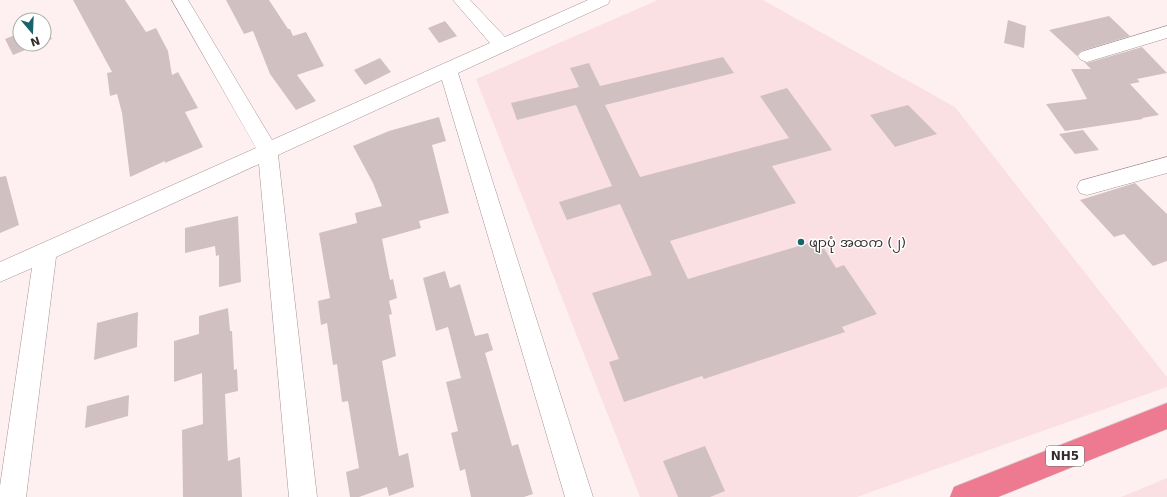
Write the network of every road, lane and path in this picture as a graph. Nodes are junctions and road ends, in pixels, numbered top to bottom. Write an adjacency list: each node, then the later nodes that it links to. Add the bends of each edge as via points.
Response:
1 (180, 0): 8 (street)
2 (461, 0): 5 (street)
3 (602, 0): 5 (street)
4 (1167, 32): 6 (street)
5 (502, 45): 7 (street)
6 (1087, 56)
7 (448, 70): 8 (street); 16 (street)
8 (268, 151): 11 (street); 15 (street)
9 (1167, 165): 10 (street)
10 (1087, 187)
11 (46, 251): 12 (street); 14 (street)
12 (0, 272)
13 (1167, 416): 17 (highway, NH5)
14 (12, 497)
15 (303, 497)
16 (579, 497)
17 (964, 497)

